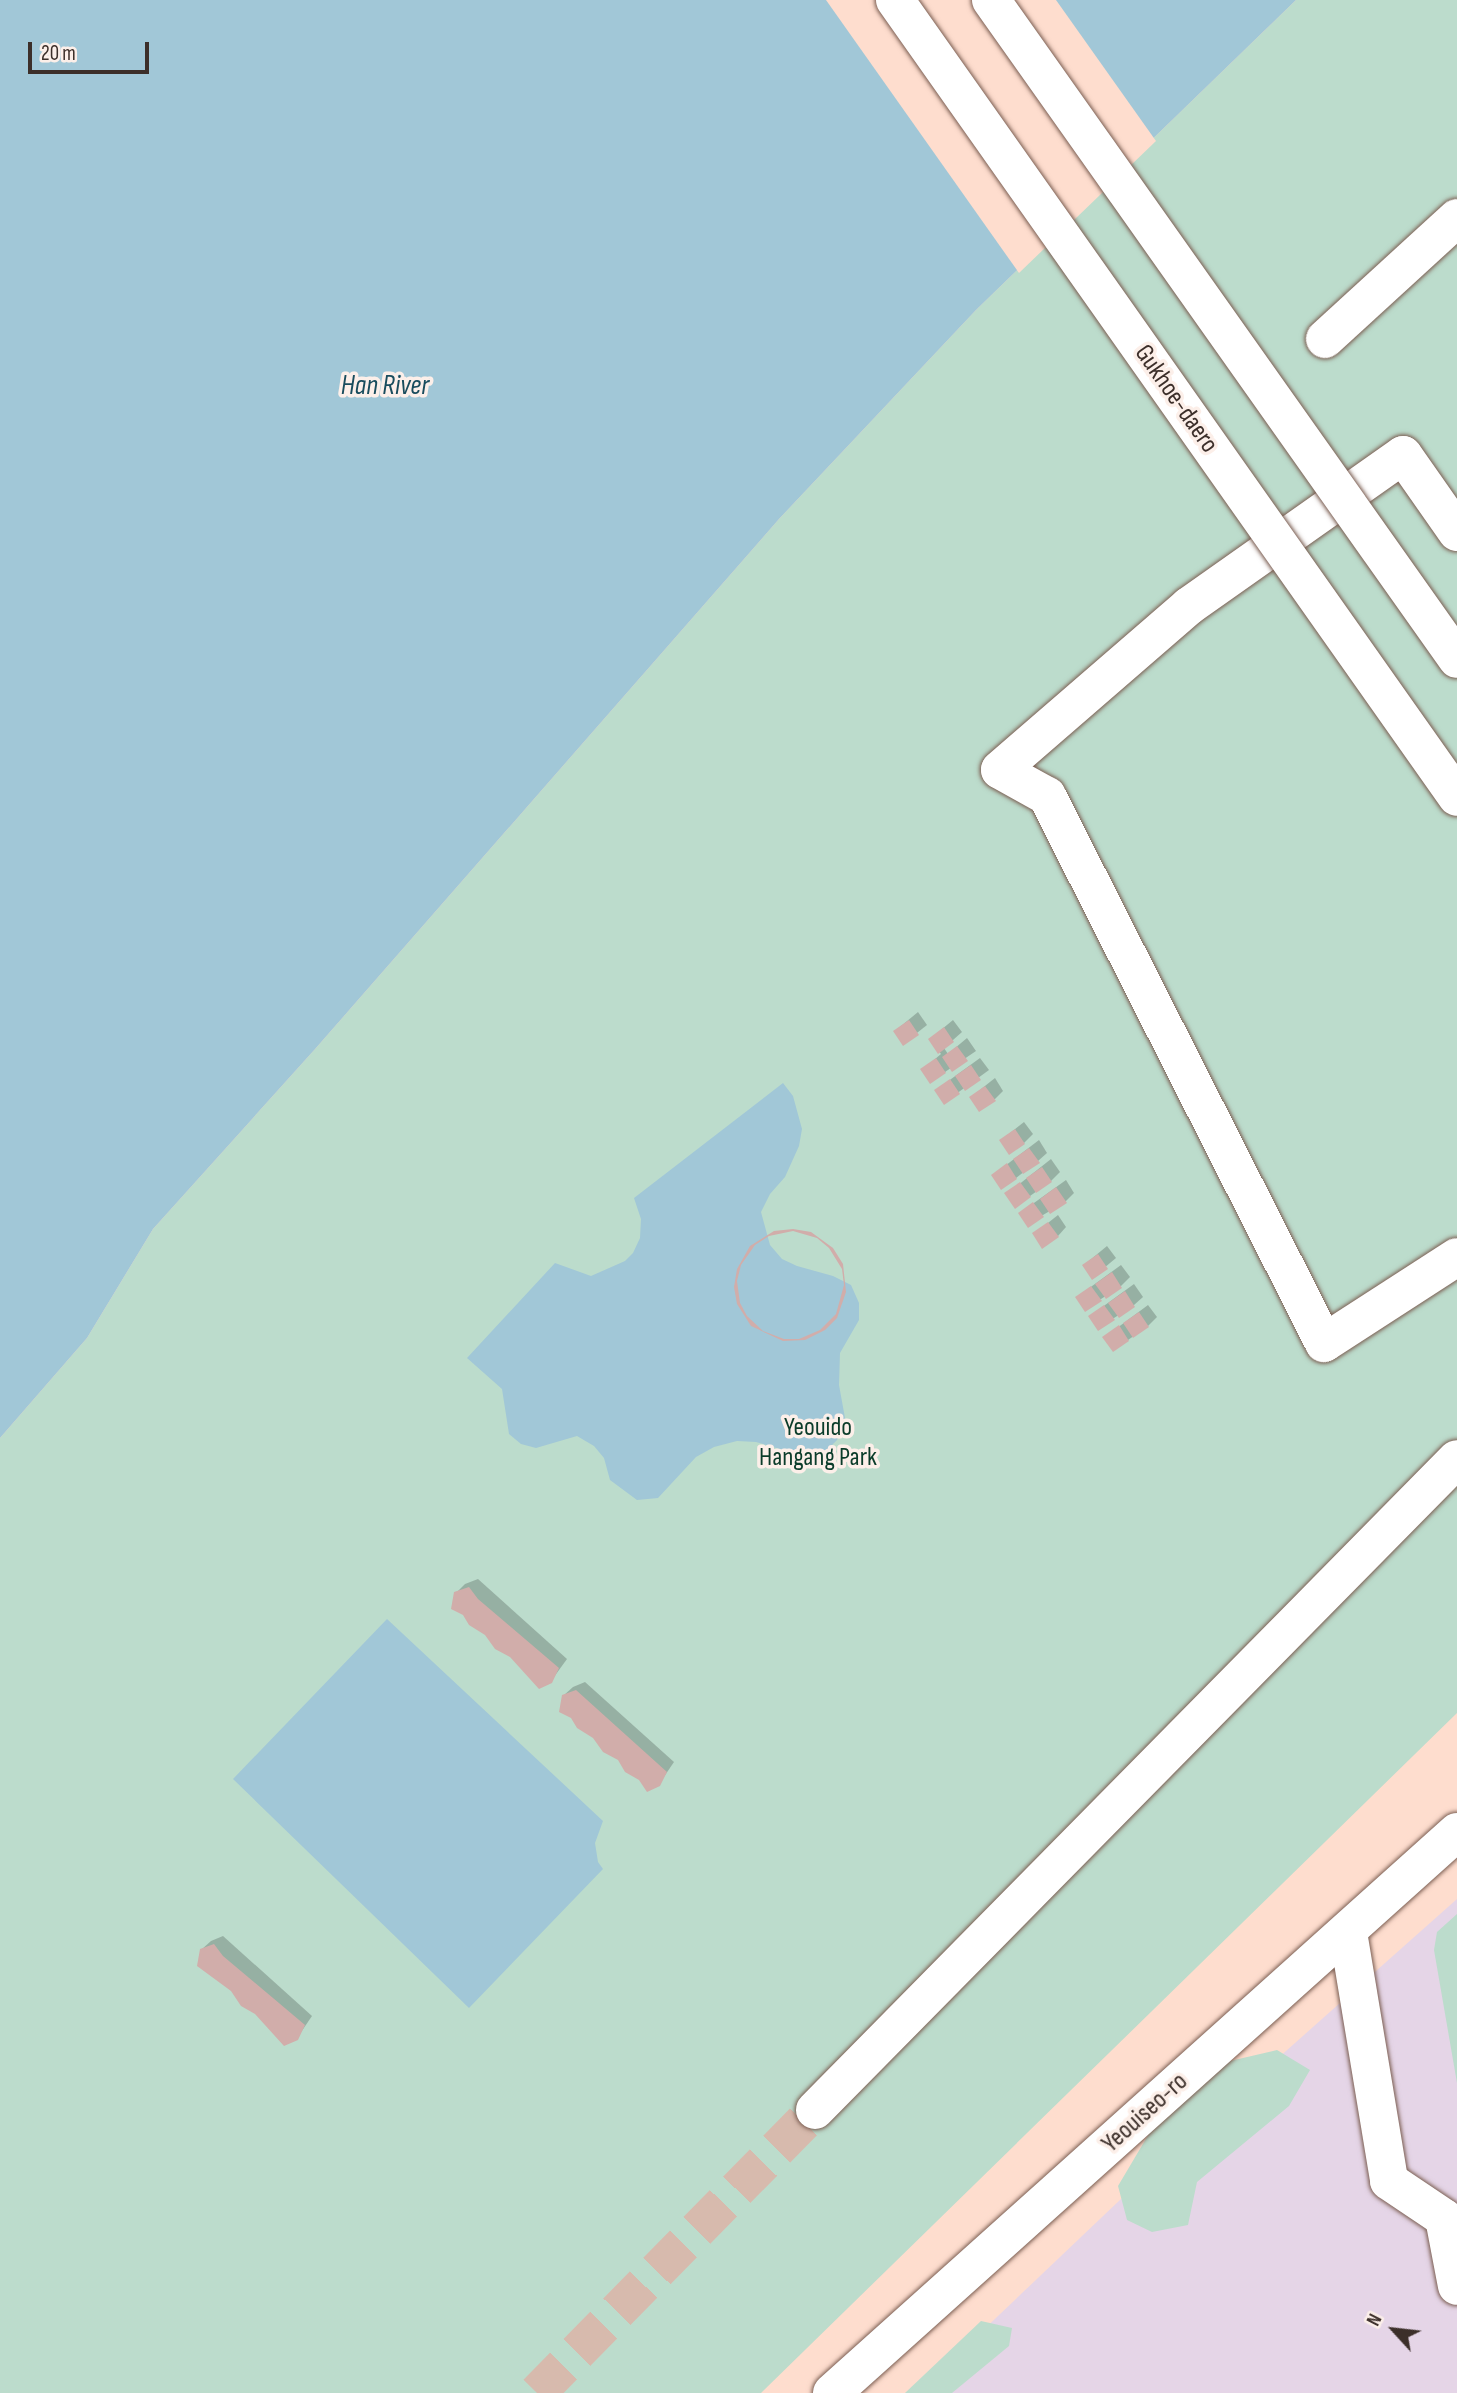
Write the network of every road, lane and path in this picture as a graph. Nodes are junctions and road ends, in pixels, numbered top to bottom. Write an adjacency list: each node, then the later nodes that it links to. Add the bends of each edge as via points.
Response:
1 (895, 0): 7 (main road, Gukhoe-daero, bridge)
2 (991, 0): 6 (main road, bridge)
3 (1457, 218): 4 (main road)
4 (1325, 339)
5 (1457, 533): 8 (main road, via 1403,455 1189,606 1000,770 1047,796 1324,1343)
6 (1457, 659)
7 (1457, 797)
8 (1457, 1257)
9 (1457, 1458): 12 (main road)
10 (1457, 1832): 11 (main road, Yeouiseo-ro)
11 (1348, 1932): 13 (main road, via 1389,2181 1444,2218); 14 (main road, Yeouiseo-ro)
12 (815, 2110)
13 (1457, 2286)
14 (832, 2393)

